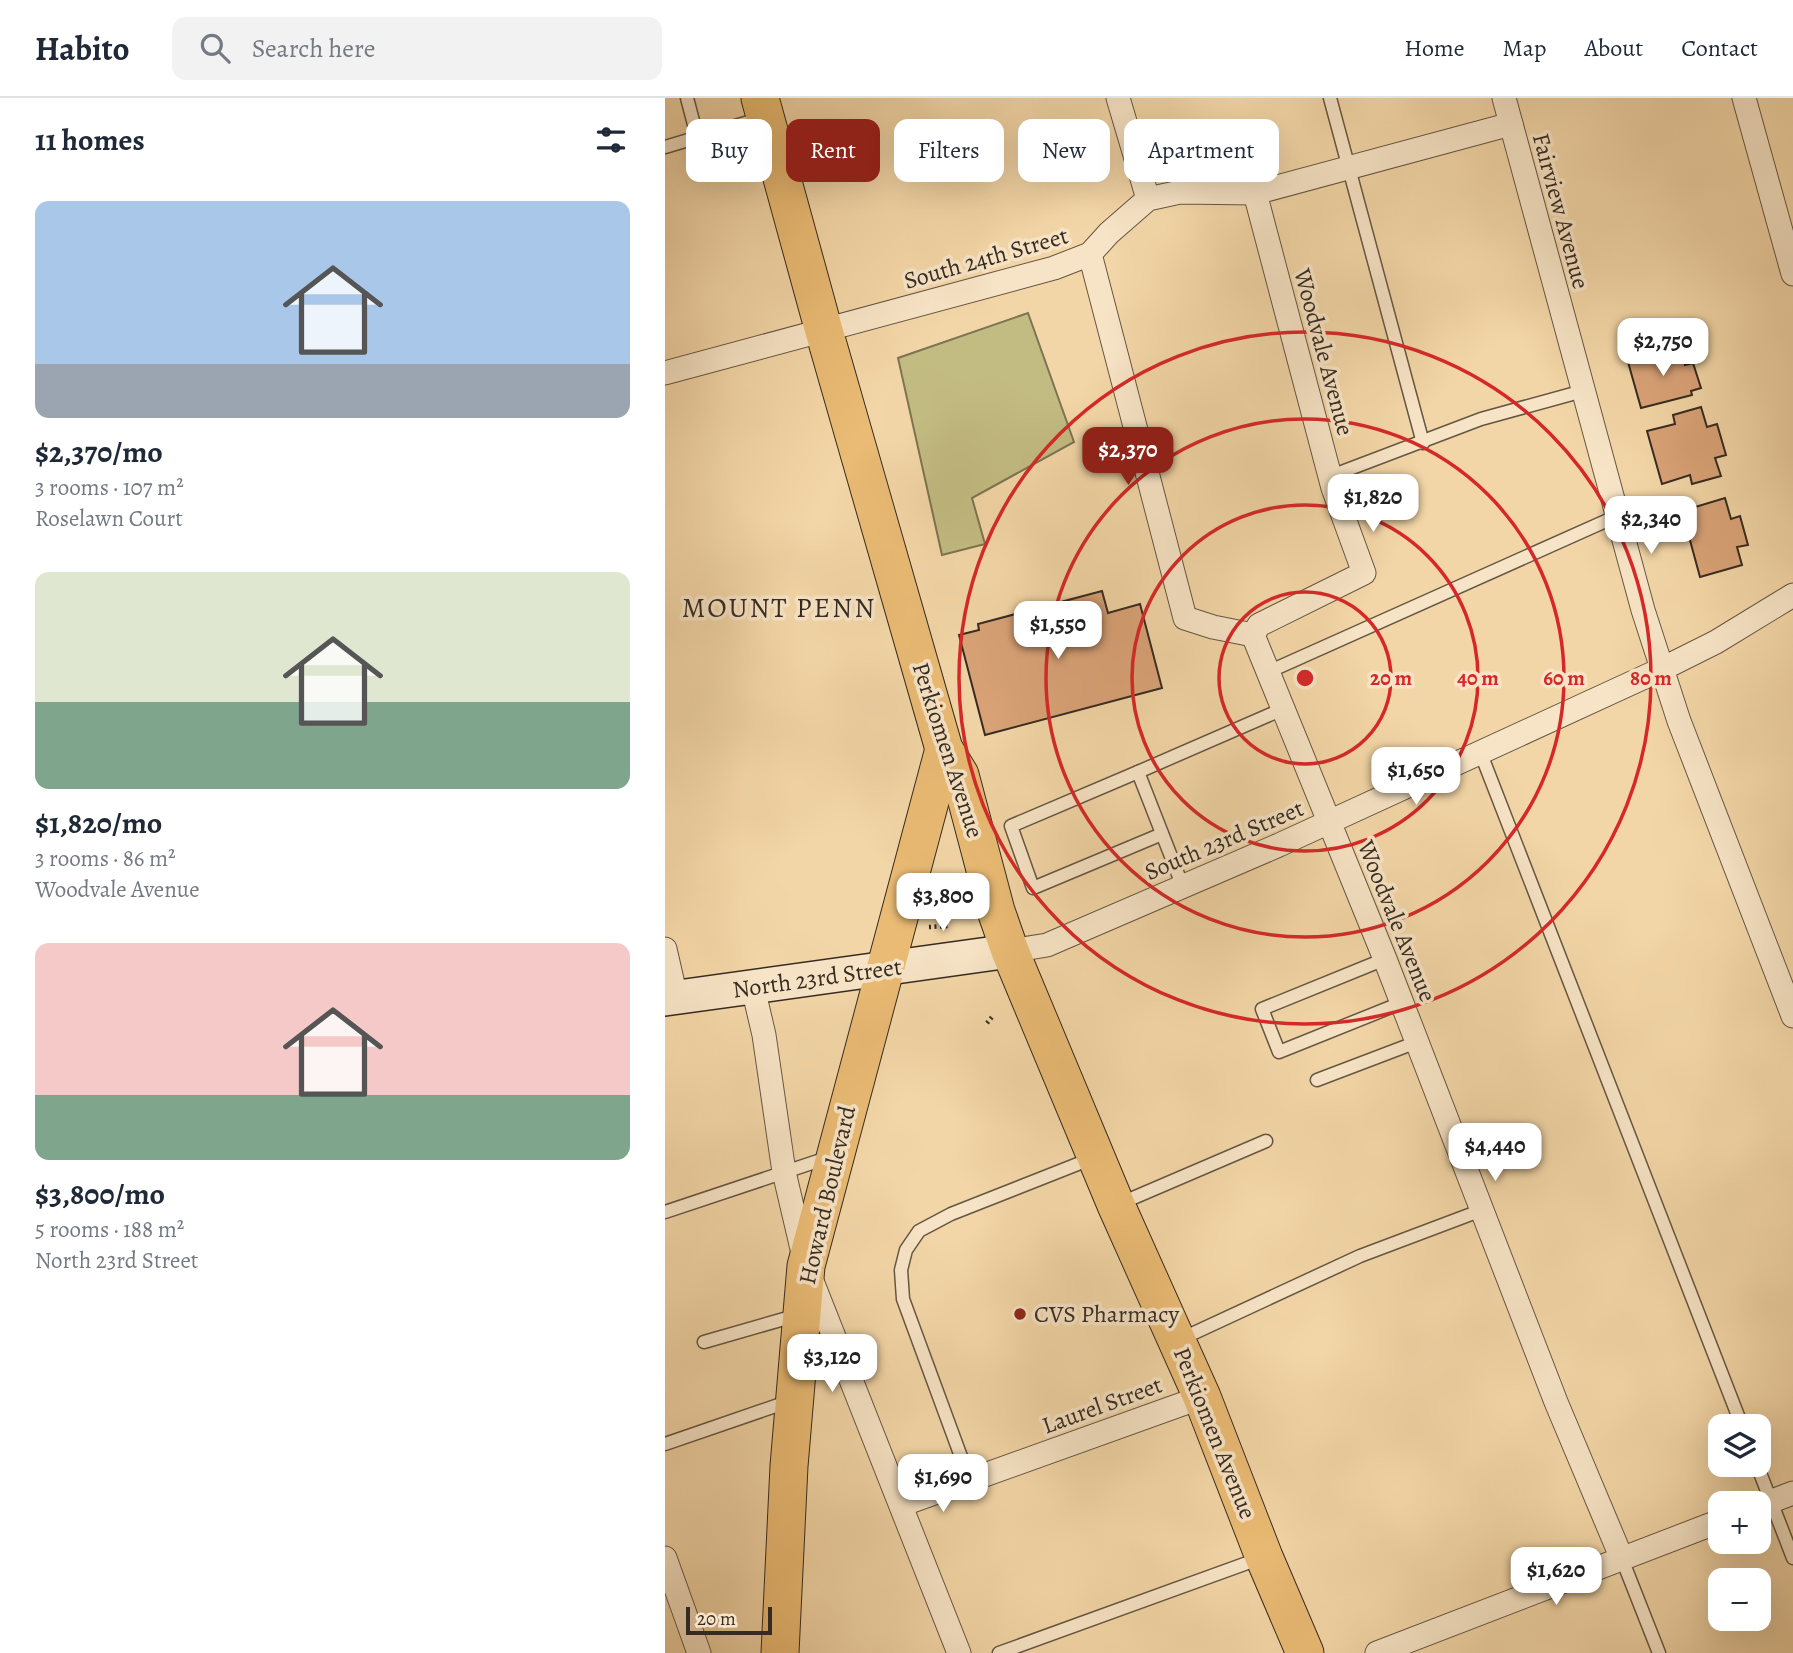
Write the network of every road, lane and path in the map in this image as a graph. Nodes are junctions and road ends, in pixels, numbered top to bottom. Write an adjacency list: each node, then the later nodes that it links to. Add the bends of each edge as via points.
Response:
1 (687, 98): 7 (lane)
2 (1118, 98): 14 (street)
3 (1330, 98): 12 (lane)
4 (1504, 98): 9 (street, Fairview Avenue)
5 (1744, 98): 16 (street)
6 (763, 108): 8 (lane); 17 (main road, Perkiomen Avenue)
7 (693, 119)
8 (737, 119)
9 (1511, 124): 12 (street, South 24th Street); 19 (street, Fairview Avenue)
10 (686, 139): 11 (lane)
11 (665, 146)
12 (1348, 168): 13 (street, South 24th Street); 20 (lane)
13 (1255, 193): 14 (street, South 24th Street, via 1180,192); 21 (street, Woodvale Avenue)
14 (1148, 199): 15 (street, South 24th Street)
15 (1090, 254): 17 (street, South 24th Street); 24 (street, via 1185,618)
16 (1793, 274)
17 (824, 331): 18 (street, South 24th Street); 28 (main road, Perkiomen Avenue)
18 (665, 373)
19 (1583, 391): 20 (lane, via 1481,419); 22 (street, Fairview Avenue)
20 (1423, 443): 21 (lane)
21 (1331, 476): 24 (street, Woodvale Avenue, via 1364,573 1259,625)
22 (1617, 516): 25 (street, Fairview Avenue); 26 (lane)
23 (1793, 595): 25 (street, South 23rd Street)
24 (1253, 635): 26 (street, Woodvale Avenue)
25 (1663, 669): 29 (street, South 23rd Street); 43 (street, Fairview Avenue)
26 (1268, 672): 27 (street, Woodvale Avenue)
27 (1283, 709): 30 (lane); 31 (street, Woodvale Avenue)
28 (944, 748): 37 (main road, Perkiomen Avenue, via 960,775); 39 (main road, Howard Boulevard)
29 (1482, 754): 31 (street, South 23rd Street); 61 (lane)
30 (1138, 772): 32 (lane); 32 (lane, via 1011,826 1033,888)
31 (1329, 823): 33 (street, South 23rd Street); 38 (street, Woodvale Avenue)
32 (1162, 834): 33 (lane)
33 (1183, 887): 37 (street, South 23rd Street, via 1047,945)
34 (953, 925): 35 (path)
35 (928, 927)
36 (665, 949): 41 (street)
37 (1010, 951): 39 (main road, North 23rd Street); 50 (main road, Perkiomen Avenue)
38 (1385, 959): 42 (street, Woodvale Avenue); 42 (lane, via 1262,1009 1279,1052)
39 (885, 969): 40 (main road, North 23rd Street); 49 (main road, Howard Boulevard)
40 (754, 988): 41 (main road, North 23rd Street); 51 (street)
41 (671, 998)
42 (1401, 1003): 46 (street, Woodvale Avenue)
43 (1793, 1016)
44 (992, 1017): 45 (path)
45 (986, 1023)
46 (1417, 1042): 47 (lane); 53 (street, Woodvale Avenue)
47 (1317, 1080)
48 (1266, 1141): 52 (lane)
49 (833, 1156): 51 (lane); 55 (main road, Howard Boulevard)
50 (1096, 1157): 52 (main road, Perkiomen Avenue); 63 (lane, via 951,1214 919,1231 906,1250 901,1270 903,1299)
51 (784, 1172): 54 (lane); 55 (street)
52 (1116, 1205): 57 (main road, Perkiomen Avenue)
53 (1482, 1210): 57 (lane, via 1360,1256); 72 (street, Woodvale Avenue)
54 (665, 1212)
55 (806, 1266): 56 (main road, Howard Boulevard); 66 (street)
56 (802, 1314): 58 (lane); 60 (main road, Howard Boulevard)
57 (1177, 1340): 59 (main road, Perkiomen Avenue)
58 (704, 1342)
59 (1202, 1397): 63 (street, Laurel Street); 69 (main road, Perkiomen Avenue)
60 (794, 1399): 62 (lane); 74 (main road, Howard Boulevard)
61 (1737, 1414)
62 (665, 1444)
63 (970, 1481): 66 (street, Laurel Street)
64 (1793, 1493): 65 (street)
65 (1771, 1502)
66 (901, 1505): 75 (street)
67 (1771, 1516): 71 (lane)
68 (1708, 1526): 72 (street)
69 (1265, 1557): 76 (lane); 77 (main road, Perkiomen Avenue)
70 (665, 1558): 73 (street)
71 (1793, 1558)
72 (1622, 1559): 78 (street); 79 (lane)
73 (699, 1653)
74 (781, 1653)
75 (959, 1653)
76 (999, 1653)
77 (1305, 1653)
78 (1377, 1653)
79 (1660, 1653)

